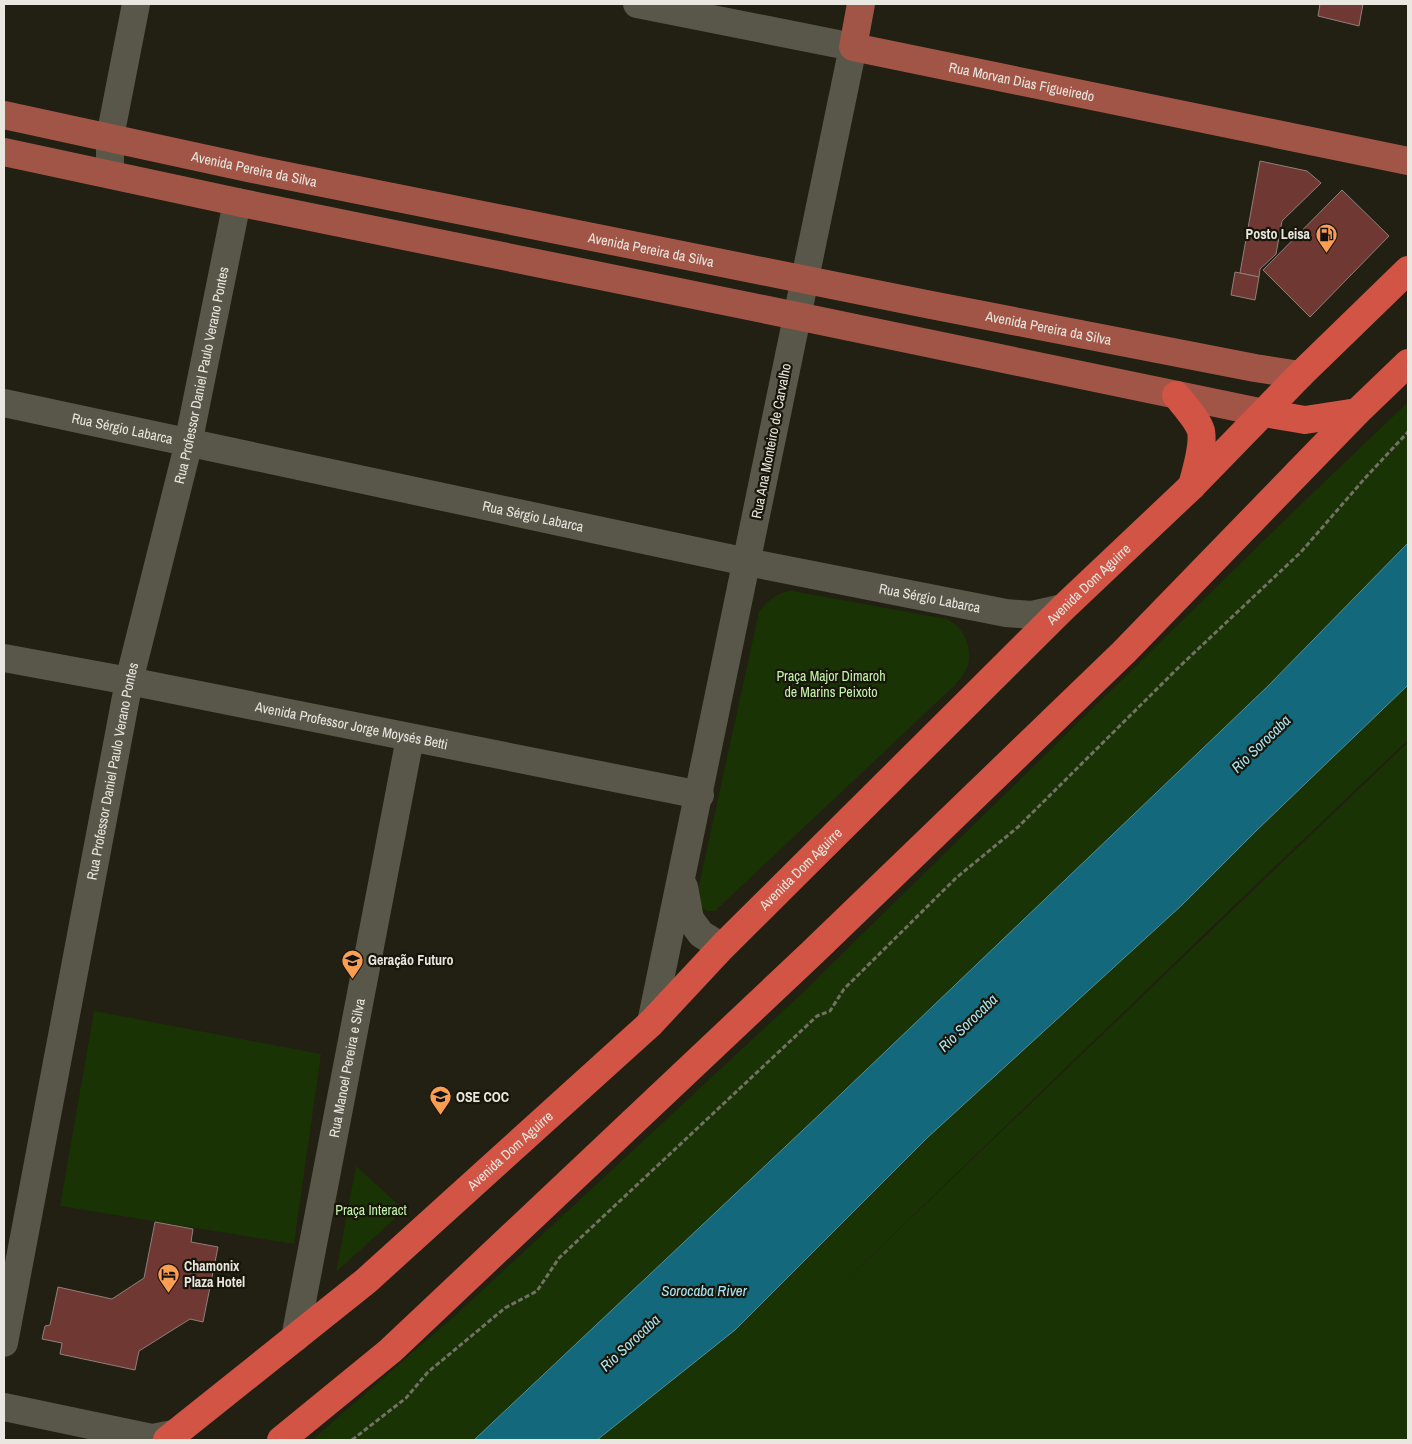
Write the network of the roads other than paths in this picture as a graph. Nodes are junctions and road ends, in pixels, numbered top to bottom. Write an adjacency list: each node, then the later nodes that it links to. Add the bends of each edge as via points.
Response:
1 (136, 4): 6 (street)
2 (637, 4): 4 (street, Rua Morvan Dias Figueiredo)
3 (861, 4): 4 (main road, Rua Ana Monteiro de Carvalho)
4 (853, 47): 8 (main road, Rua Morvan Dias Figueiredo); 12 (street, Rua Ana Monteiro de Carvalho)
5 (4, 115): 6 (main road, Avenida Pereira da Silva)
6 (110, 137): 9 (street); 12 (main road, Avenida Pereira da Silva)
7 (4, 152): 9 (main road)
8 (1408, 161)
9 (110, 173): 10 (main road)
10 (237, 202): 13 (main road); 20 (street, Rua Professor Daniel Paulo Verano Pontes)
11 (1408, 270): 15 (highway, Avenida Dom Aguirre)
12 (804, 280): 13 (street, Rua Ana Monteiro de Carvalho); 15 (main road, Avenida Pereira da Silva)
13 (797, 316): 16 (main road); 22 (street, Rua Ana Monteiro de Carvalho)
14 (1408, 363): 18 (highway)
15 (1300, 375): 19 (highway, Avenida Dom Aguirre)
16 (1176, 395): 19 (main road); 21 (highway, via 1201,430 1201,454)
17 (4, 403): 20 (street, Rua Sérgio Labarca)
18 (1357, 412): 19 (highway, via 1305,420); 35 (highway, via 1124,652 812,952 390,1351)
19 (1264, 413): 21 (highway, Avenida Dom Aguirre)
20 (188, 442): 22 (street, Rua Sérgio Labarca); 25 (street, Rua Professor Daniel Paulo Verano Pontes)
21 (1192, 486): 23 (highway, Avenida Dom Aguirre)
22 (747, 562): 23 (street, Rua Sérgio Labarca, via 1006,613 1032,615); 27 (street, Rua Ana Monteiro de Carvalho)
23 (1063, 608): 29 (highway, Avenida Dom Aguirre)
24 (4, 658): 25 (street, Avenida Professor Jorge Moysés Betti)
25 (128, 681): 26 (street, Avenida Professor Jorge Moysés Betti); 32 (street, Rua Professor Daniel Paulo Verano Pontes)
26 (410, 738): 27 (street, Avenida Professor Jorge Moysés Betti); 31 (street, Rua Manoel Pereira e Silva)
27 (700, 795): 28 (street, Rua Ana Monteiro de Carvalho)
28 (682, 879): 29 (street, Rua Ana Monteiro de Carvalho, via 690,919 701,934); 30 (street, Rua Ana Monteiro de Carvalho)
29 (722, 946): 30 (highway, Avenida Dom Aguirre)
30 (652, 1023): 31 (highway, Avenida Dom Aguirre, via 366,1281)
31 (295, 1338): 34 (highway, Avenida Dom Aguirre)
32 (4, 1343)
33 (4, 1407): 34 (street, via 152,1438)
34 (173, 1436)
35 (281, 1440)

